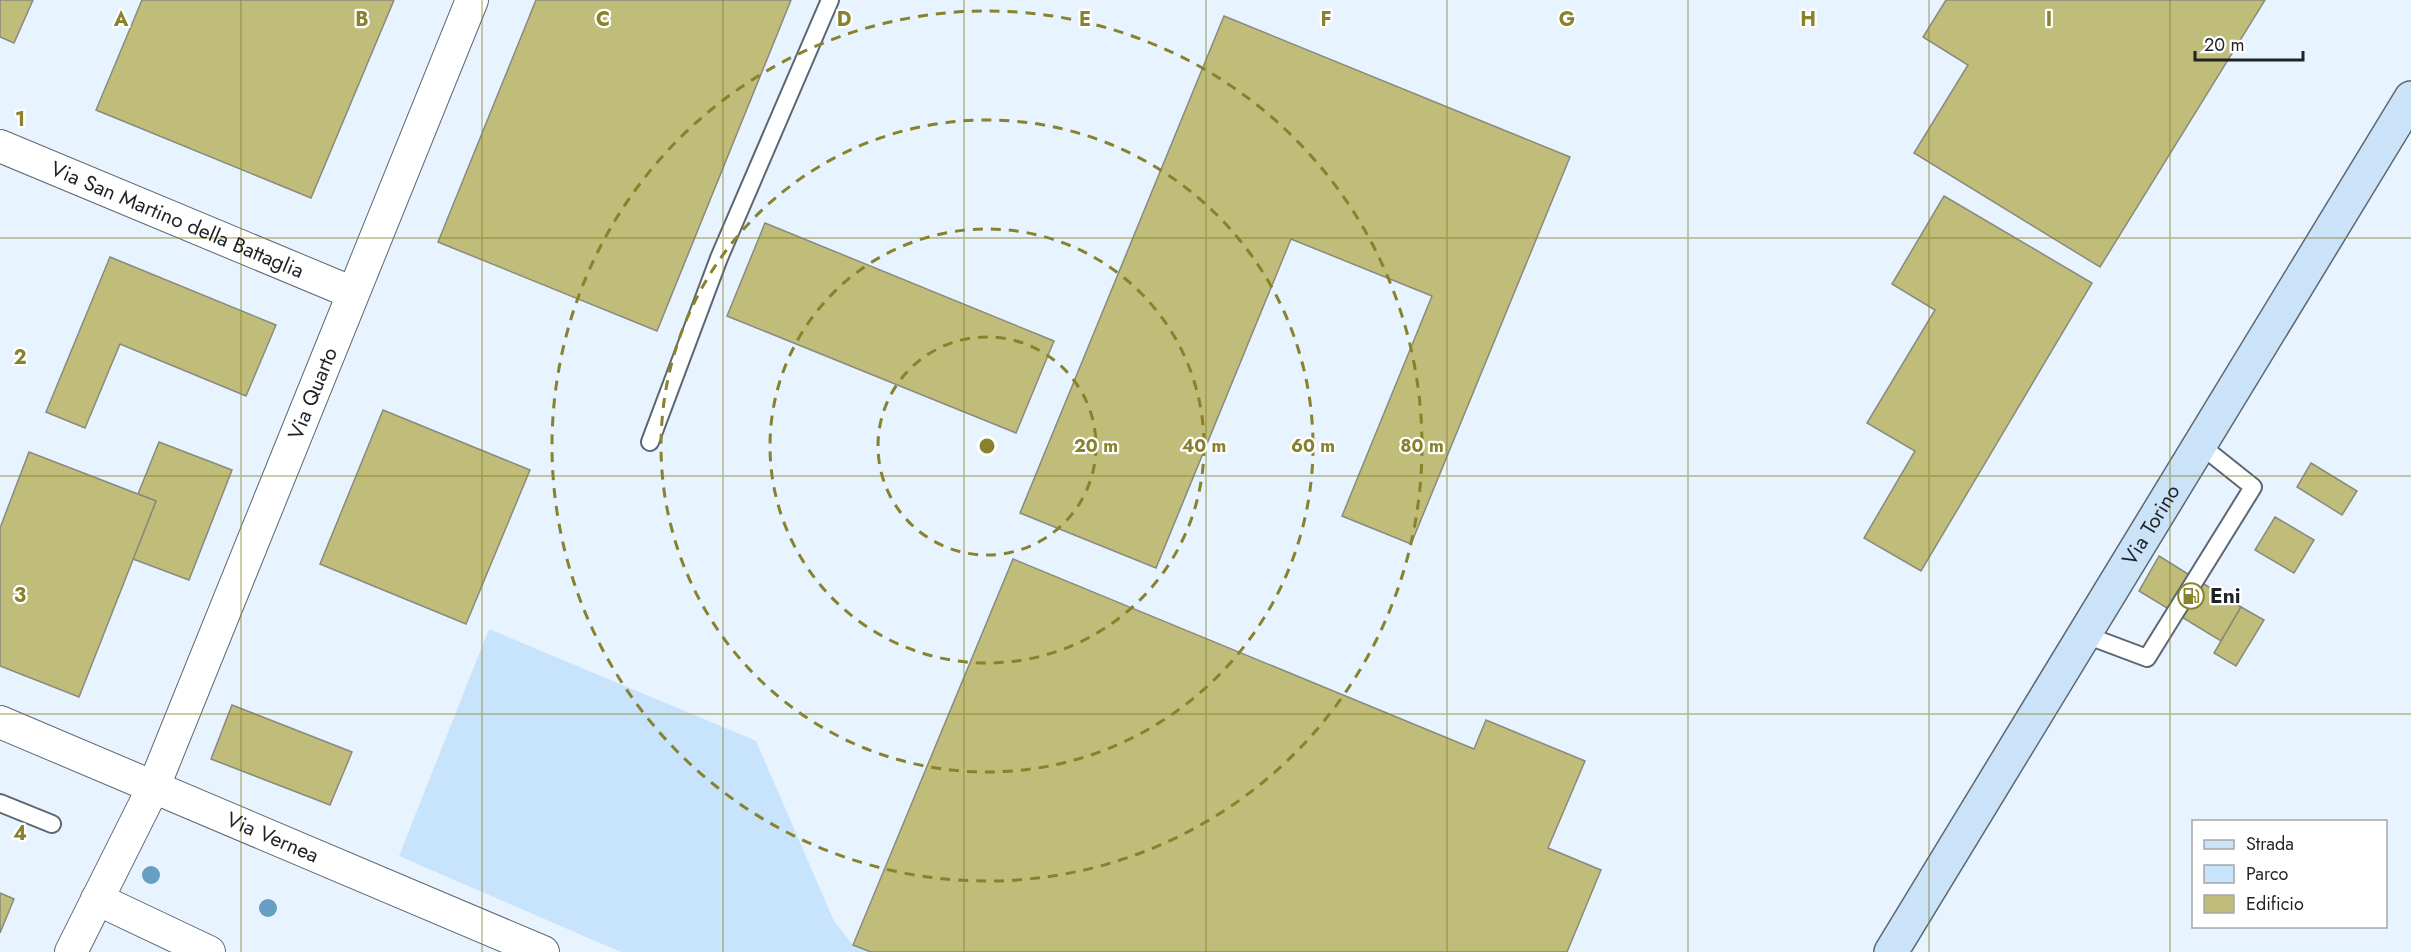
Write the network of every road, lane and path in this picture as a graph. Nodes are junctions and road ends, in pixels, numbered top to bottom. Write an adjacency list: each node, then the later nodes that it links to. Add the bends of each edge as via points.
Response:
1 (472, 0): 5 (street, Via Quarto)
2 (830, 0): 6 (lane, via 719,258)
3 (2411, 98): 7 (main road, Via Torino)
4 (0, 147): 5 (street, Via San Martino della Battaglia)
5 (353, 293): 10 (street, Via Quarto)
6 (650, 442)
7 (2199, 444): 8 (main road, Via Torino); 8 (lane, via 2253,487 2147,658)
8 (2083, 634): 17 (main road, Via Torino)
9 (0, 722): 10 (street, Via Vernea)
10 (154, 786): 13 (street, Via Quarto); 16 (street, Via Vernea)
11 (0, 803): 12 (lane)
12 (52, 824)
13 (98, 899): 14 (street, Via Quarto); 15 (street)
14 (71, 952)
15 (209, 952)
16 (543, 952)
17 (1891, 952)

